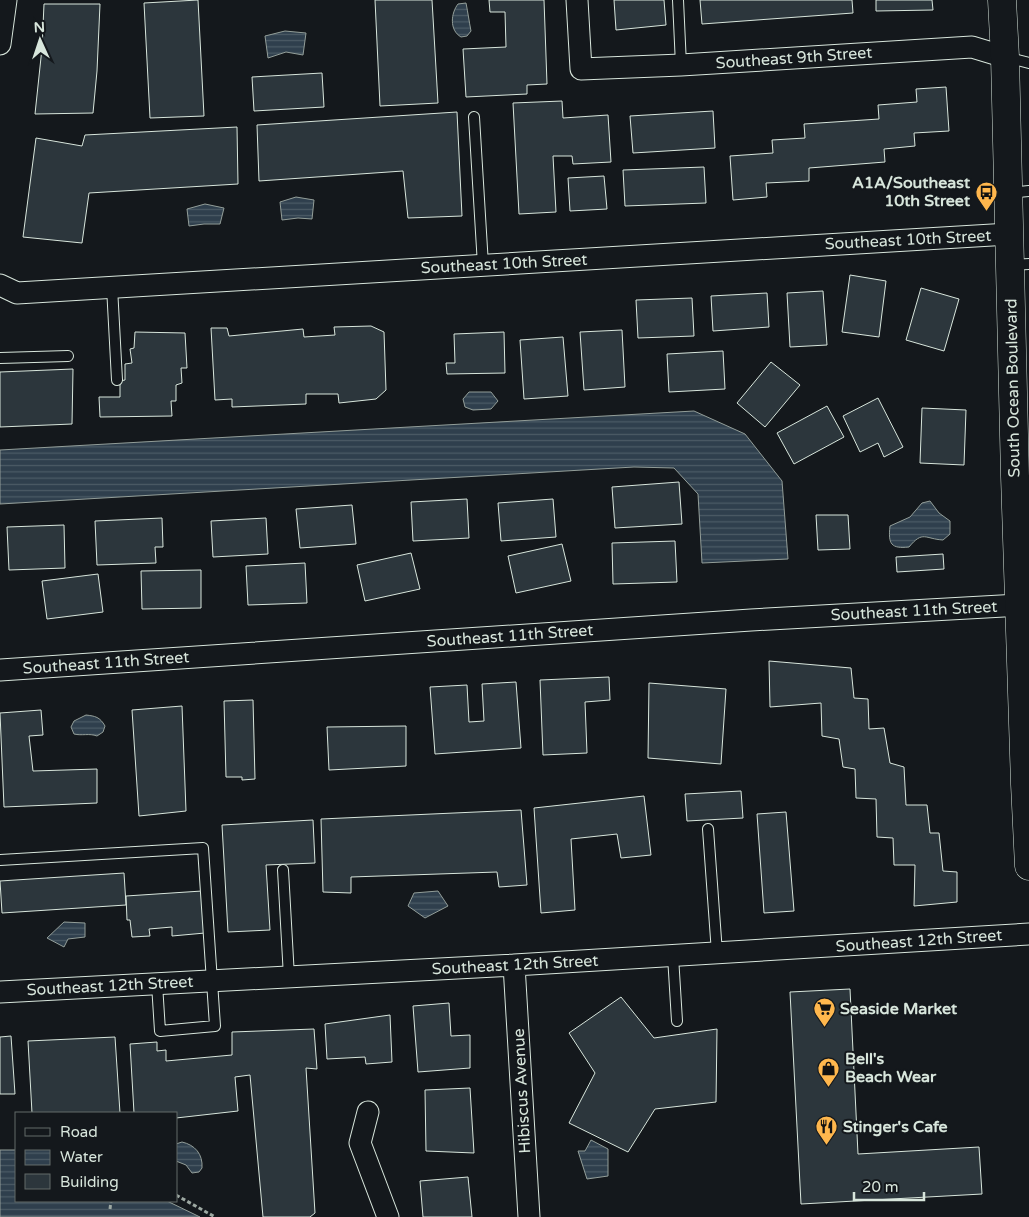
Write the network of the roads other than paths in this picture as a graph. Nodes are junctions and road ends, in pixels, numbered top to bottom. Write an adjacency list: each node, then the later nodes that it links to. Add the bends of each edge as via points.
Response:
1 (6, 0): 5 (street)
2 (577, 0): 7 (street, Southeast 9th Street, via 581,69)
3 (678, 0): 7 (lane)
4 (1002, 0): 6 (main road, South Ocean Boulevard)
5 (0, 44)
6 (1017, 60): 7 (street, Southeast 9th Street, via 972,47); 9 (main road, South Ocean Boulevard)
7 (681, 65)
8 (474, 117): 12 (lane)
9 (1018, 192): 10 (main road, South Ocean Boulevard)
10 (1009, 234): 11 (main road, South Ocean Boulevard); 12 (street, Southeast 10th Street)
11 (1019, 264): 18 (main road, South Ocean Boulevard, via 1017,387)
12 (484, 265): 14 (street, Southeast 10th Street)
13 (0, 285): 14 (street, Southeast 10th Street, via 17,293)
14 (112, 287): 17 (lane)
15 (68, 356): 16 (lane)
16 (0, 358)
17 (117, 380)
18 (1023, 536): 19 (main road, South Ocean Boulevard)
19 (1020, 605): 20 (main road, South Ocean Boulevard); 21 (street, Southeast 11th Street)
20 (1025, 661): 22 (main road, South Ocean Boulevard)
21 (0, 670)
22 (1027, 762): 23 (main road, South Ocean Boulevard)
23 (1028, 814): 26 (main road, South Ocean Boulevard)
24 (708, 829): 29 (lane)
25 (0, 860): 33 (lane, via 203,848)
26 (1029, 866)
27 (283, 870): 32 (lane)
28 (1029, 934): 29 (street, Southeast 12th Street)
29 (717, 953): 30 (street, Southeast 12th Street)
30 (673, 956): 31 (street, Southeast 12th Street); 36 (lane)
31 (514, 965): 32 (street, Southeast 12th Street); 39 (street, Hibiscus Avenue)
32 (290, 977): 33 (street, Southeast 12th Street)
33 (212, 981): 34 (street, Southeast 12th Street); 34 (lane, via 215,1026 160,1031)
34 (157, 984): 35 (street, Southeast 12th Street)
35 (0, 992)
36 (677, 1021)
37 (368, 1112): 38 (street, via 360,1143)
38 (388, 1217)
39 (529, 1217)

